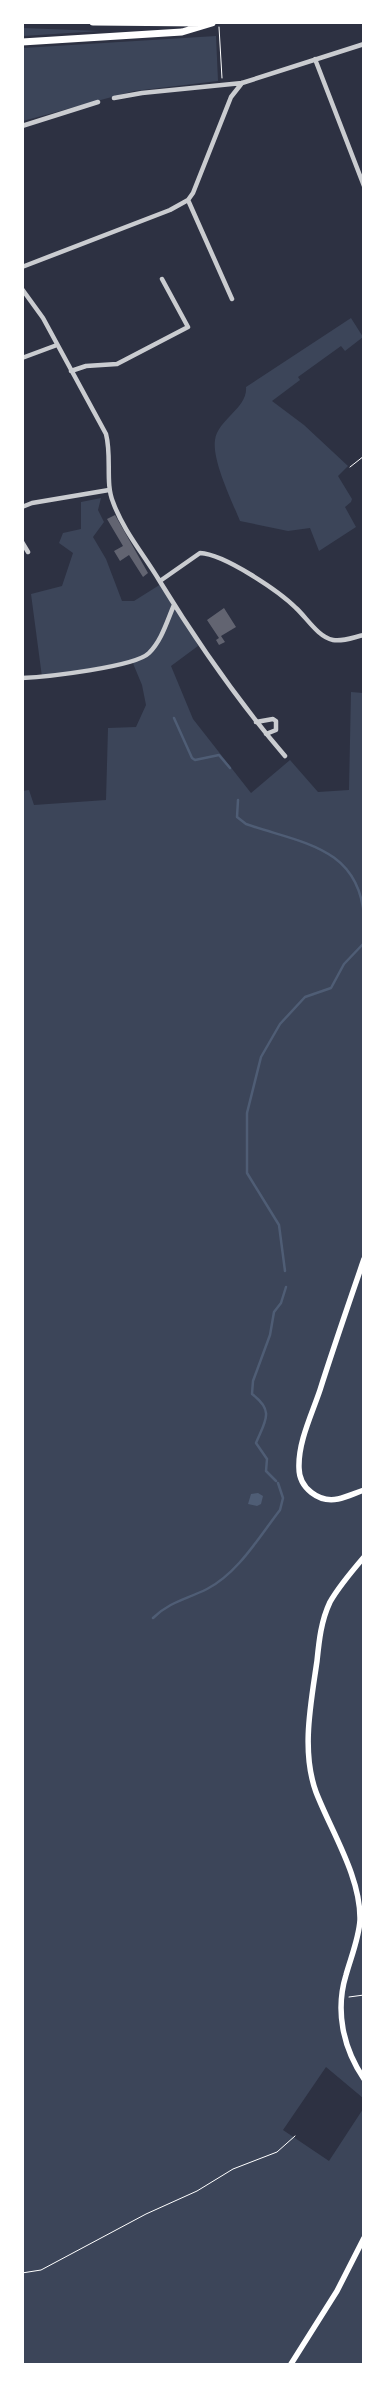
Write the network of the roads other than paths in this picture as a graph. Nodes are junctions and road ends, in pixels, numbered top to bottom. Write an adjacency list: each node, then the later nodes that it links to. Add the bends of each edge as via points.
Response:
1 (93, 22): 2 (highway)
2 (212, 23): 3 (highway, via 182,32)
3 (22, 42)
4 (364, 44): 5 (street)
5 (314, 59): 6 (street); 10 (street)
6 (242, 83): 7 (street, via 142,92); 11 (street, via 231,97 198,186)
7 (114, 98)
8 (98, 102): 9 (street)
9 (22, 126)
10 (364, 186)
11 (188, 200): 12 (street, via 128,227); 15 (street)
12 (22, 267)
13 (162, 279): 18 (street, via 188,327 117,364 86,366)
14 (22, 289): 16 (street, via 43,318)
15 (232, 299)
16 (56, 345): 17 (street); 18 (street)
17 (22, 358)
18 (71, 371): 19 (street, via 106,434 110,450)
19 (110, 490): 20 (street); 23 (street, via 113,502)
20 (22, 507)
21 (22, 542): 22 (street)
22 (28, 552)
23 (160, 582): 24 (street); 25 (street, via 200,553 207,553 271,588 295,606 320,634 340,640)
24 (174, 605): 26 (street, via 158,642 142,659); 27 (street)
25 (364, 634)
26 (22, 678)
27 (256, 722): 28 (street); 28 (street, via 276,721 276,730)
28 (266, 734): 29 (street)
29 (285, 756)
30 (364, 1259): 31 (main road, via 314,1408 298,1469 302,1484 321,1498 336,1499)
31 (364, 1490)
32 (364, 1557): 33 (main road, via 330,1603 324,1619 309,1735 315,1789 356,1890 360,1920 342,1998 341,2016 348,2050)
33 (364, 2079)
34 (364, 2238): 35 (main road, via 337,2291)
35 (291, 2364)

